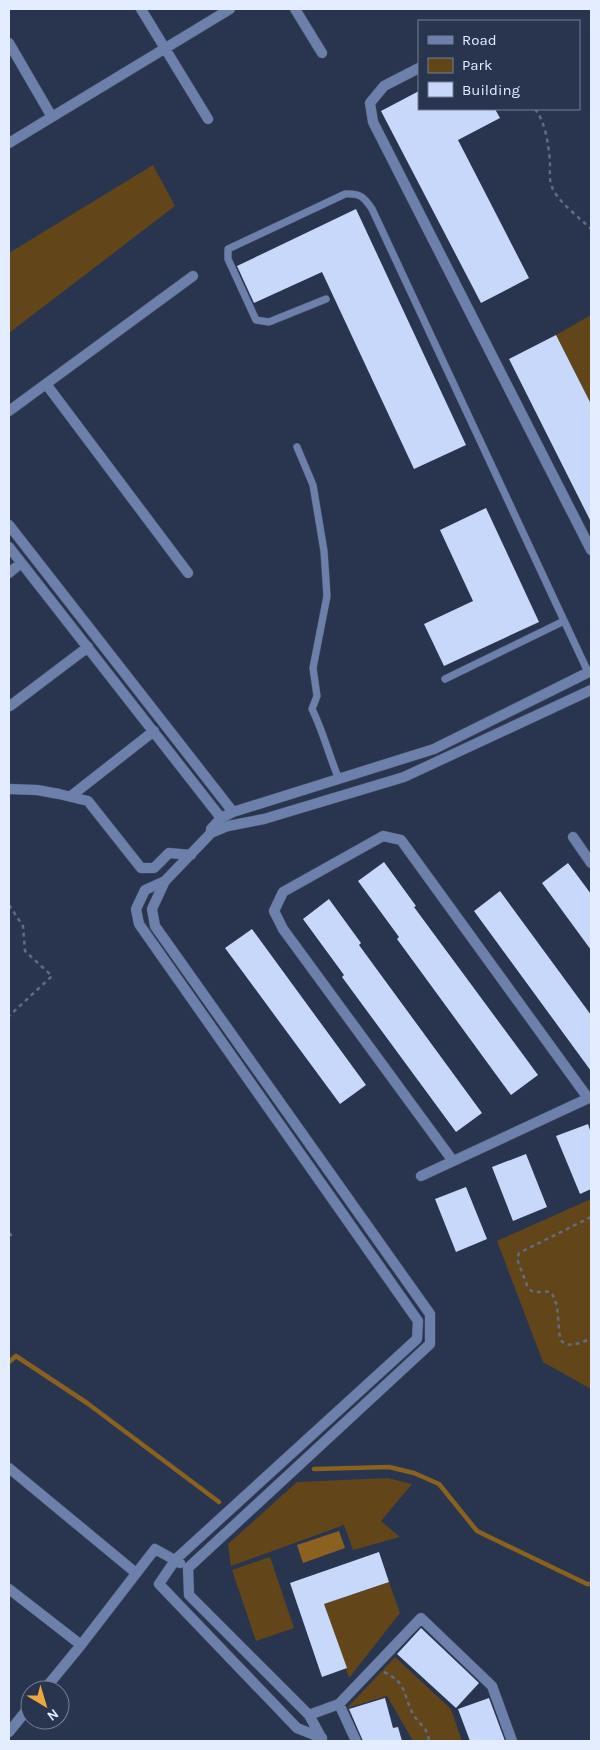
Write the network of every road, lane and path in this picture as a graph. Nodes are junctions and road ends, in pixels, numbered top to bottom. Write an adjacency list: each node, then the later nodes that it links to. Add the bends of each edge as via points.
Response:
1 (141, 9): 5 (street)
2 (230, 9): 5 (street)
3 (295, 9): 6 (street)
4 (9, 43): 9 (street)
5 (165, 48): 9 (street); 10 (street)
6 (322, 53)
7 (418, 69): 20 (street, via 384,86 370,103 373,122)
8 (536, 110): 12 (path, via 544,129 553,190)
9 (52, 117): 11 (street)
10 (208, 119)
11 (9, 143)
12 (591, 229)
13 (193, 276): 15 (street)
14 (326, 299): 24 (lane, via 269,322 256,320 228,259 228,249 345,194 355,193 365,199)
15 (46, 384): 16 (street); 23 (street)
16 (9, 411)
17 (297, 446): 31 (lane, via 313,485 327,587 313,668 317,696 312,709 322,728)
18 (9, 525): 34 (street)
19 (9, 547): 21 (street)
20 (591, 550)
21 (21, 563): 22 (street); 25 (street)
22 (9, 573)
23 (188, 573)
24 (564, 621): 26 (lane); 27 (lane)
25 (88, 647): 29 (street); 30 (street)
26 (590, 672): 31 (street, via 434,749)
27 (444, 679)
28 (591, 690): 36 (street, via 404,777)
29 (10, 706)
30 (154, 731): 33 (street); 35 (street)
31 (338, 779): 34 (street)
32 (9, 789): 33 (street)
33 (71, 796): 38 (street, via 88,801 140,868 154,868 169,854)
34 (233, 812): 35 (street)
35 (221, 818): 36 (street)
36 (211, 833): 38 (street)
37 (573, 837): 39 (street)
38 (191, 855): 40 (street)
39 (591, 864)
40 (164, 881): 51 (street, via 145,890 136,909 139,924 418,1320 417,1338); 52 (street, via 152,910 155,926 430,1314 430,1344)
41 (9, 905): 42 (path, via 23,926 24,951 52,976)
42 (9, 1016)
43 (590, 1098): 44 (street); 44 (street, via 401,840 383,836 283,892 274,911 283,929)
44 (453, 1161): 45 (street)
45 (421, 1176)
46 (591, 1217): 49 (path, via 519,1253 517,1259 531,1291 547,1290 552,1293 562,1342 572,1345)
47 (9, 1233): 48 (path)
48 (13, 1237)
49 (591, 1339)
50 (9, 1468): 53 (street)
51 (176, 1559): 52 (street); 53 (street, via 155,1549); 62 (street, via 159,1584 297,1728)
52 (188, 1568): 59 (street, via 189,1595)
53 (136, 1572): 55 (street)
54 (9, 1589): 55 (street)
55 (81, 1645): 57 (street)
56 (372, 1669): 58 (street); 64 (path, via 390,1675 403,1687 414,1716 428,1731); 65 (street, via 420,1618 492,1686)
57 (52, 1680)
58 (339, 1704): 59 (street); 63 (street)
59 (309, 1715): 62 (street)
60 (20, 1718): 61 (street)
61 (9, 1732)
62 (323, 1740)
63 (356, 1741)
64 (429, 1741)
65 (512, 1741)

